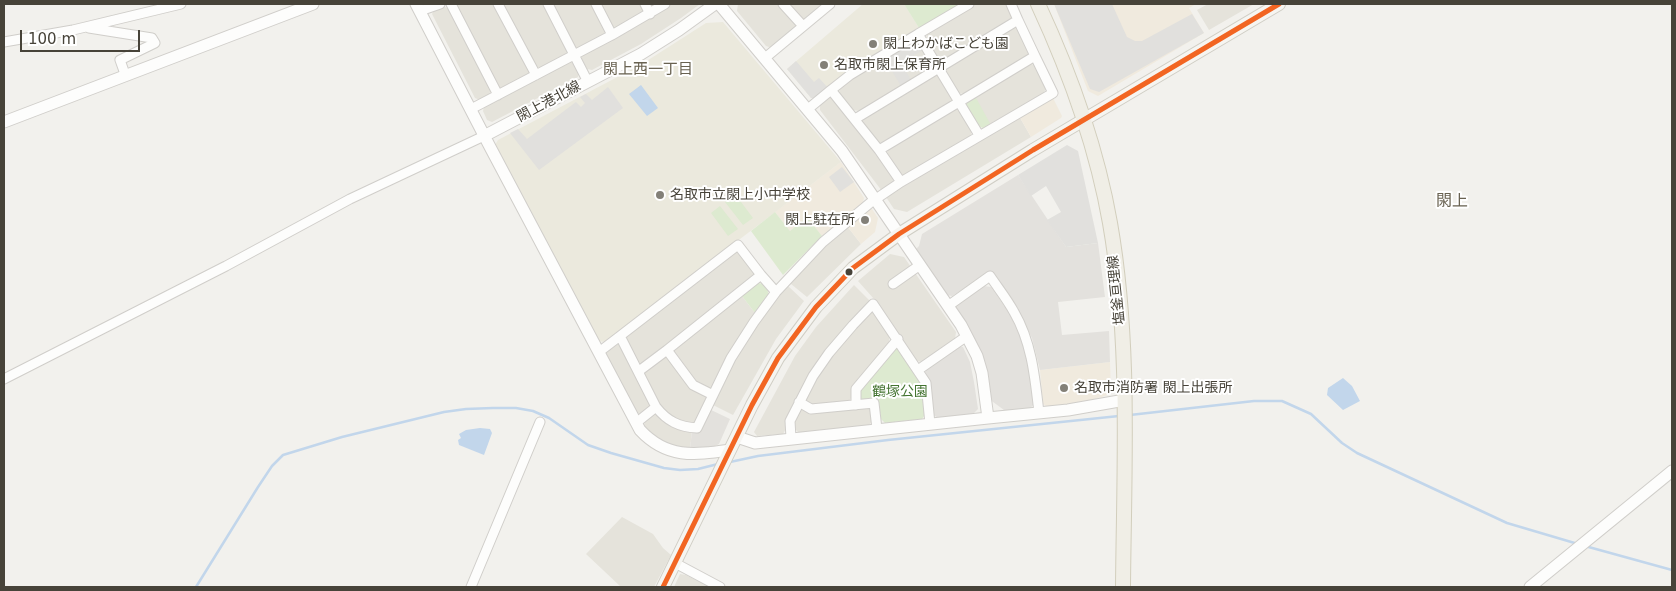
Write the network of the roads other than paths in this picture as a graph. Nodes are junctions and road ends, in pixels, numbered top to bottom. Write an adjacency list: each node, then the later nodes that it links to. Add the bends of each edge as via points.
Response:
1 (181, 4): 22 (street)
2 (313, 4): 30 (street)
3 (440, 4): 18 (street)
4 (451, 4): 34 (street)
5 (498, 4): 31 (street)
6 (548, 4): 26 (street)
7 (596, 4): 23 (street)
8 (645, 4): 19 (street)
9 (665, 4): 19 (street)
10 (715, 4): 32 (street, 閖上港北線, via 641,54)
11 (720, 4): 28 (street)
12 (783, 4): 21 (street)
13 (830, 4): 21 (street)
14 (969, 4): 24 (street)
15 (1011, 4): 20 (street)
16 (1038, 4): 39 (main road, 塩釜亘理線)
17 (1279, 4): 39 (main road)
18 (418, 7): 36 (street)
19 (650, 14): 23 (street)
20 (1018, 20): 27 (street); 29 (street)
21 (803, 26): 28 (street)
22 (84, 27): 25 (street); 30 (street, via 152,38 155,43 120,60)
23 (612, 34): 26 (street)
24 (918, 34): 29 (street); 33 (street)
25 (4, 42)
26 (574, 54): 31 (street); 32 (street)
27 (1035, 56): 35 (street); 41 (street, via 1052,93)
28 (765, 58): 37 (street)
29 (938, 68): 35 (street); 38 (street)
30 (125, 74): 40 (street)
31 (536, 75): 34 (street)
32 (588, 82): 42 (street, 閖上港北線)
33 (831, 90): 37 (street); 38 (street)
34 (498, 95): 36 (street)
35 (959, 102): 41 (street); 43 (street)
36 (471, 110): 42 (street)
37 (808, 110): 45 (street, via 842,150)
38 (855, 119): 43 (street)
39 (1084, 121): 46 (main road); 64 (main road, 塩釜亘理線, via 1110,223 1120,310)
40 (4, 122)
41 (979, 135): 44 (street)
42 (484, 136): 56 (street); 59 (street, via 350,199)
43 (879, 150): 44 (street)
44 (901, 182): 45 (street)
45 (876, 199): 46 (street); 50 (street, via 823,242)
46 (899, 234): 47 (street); 71 (main road, via 853,268 803,322 767,378)
47 (920, 265): 49 (street); 51 (street)
48 (761, 275): 50 (street); 52 (street, via 738,246); 55 (street)
49 (893, 284)
50 (776, 292): 60 (street, via 754,322)
51 (948, 306): 53 (street); 65 (street, via 990,276 1014,311 1027,340 1035,372)
52 (620, 336): 56 (street); 58 (street)
53 (967, 336): 57 (street); 66 (street, via 982,372)
54 (898, 339): 57 (street); 61 (street, via 873,304 829,353); 62 (street, via 856,389)
55 (667, 350): 58 (street); 60 (street, via 693,385)
56 (599, 352): 68 (street)
57 (918, 370): 69 (street, via 926,383)
58 (639, 371): 63 (street)
59 (4, 379)
60 (713, 395): 63 (street, via 697,428 673,423)
61 (799, 402): 62 (street, via 811,410); 72 (street, via 790,421)
62 (856, 405): 70 (street, via 874,403)
63 (656, 407): 68 (street)
64 (1125, 410): 65 (street); 79 (main road, 塩釜亘理線)
65 (1039, 413): 66 (street)
66 (988, 418): 69 (street)
67 (540, 422): 76 (street)
68 (636, 424): 73 (street, via 648,438 669,450)
69 (930, 424): 70 (street)
70 (877, 429): 72 (street)
71 (737, 437): 72 (street, via 752,443); 73 (main road)
72 (791, 438)
73 (726, 458): 75 (main road)
74 (1672, 471): 80 (street)
75 (675, 563): 77 (main road); 78 (street)
76 (471, 587)
77 (663, 587)
78 (720, 587)
79 (1123, 587)
80 (1530, 587)

